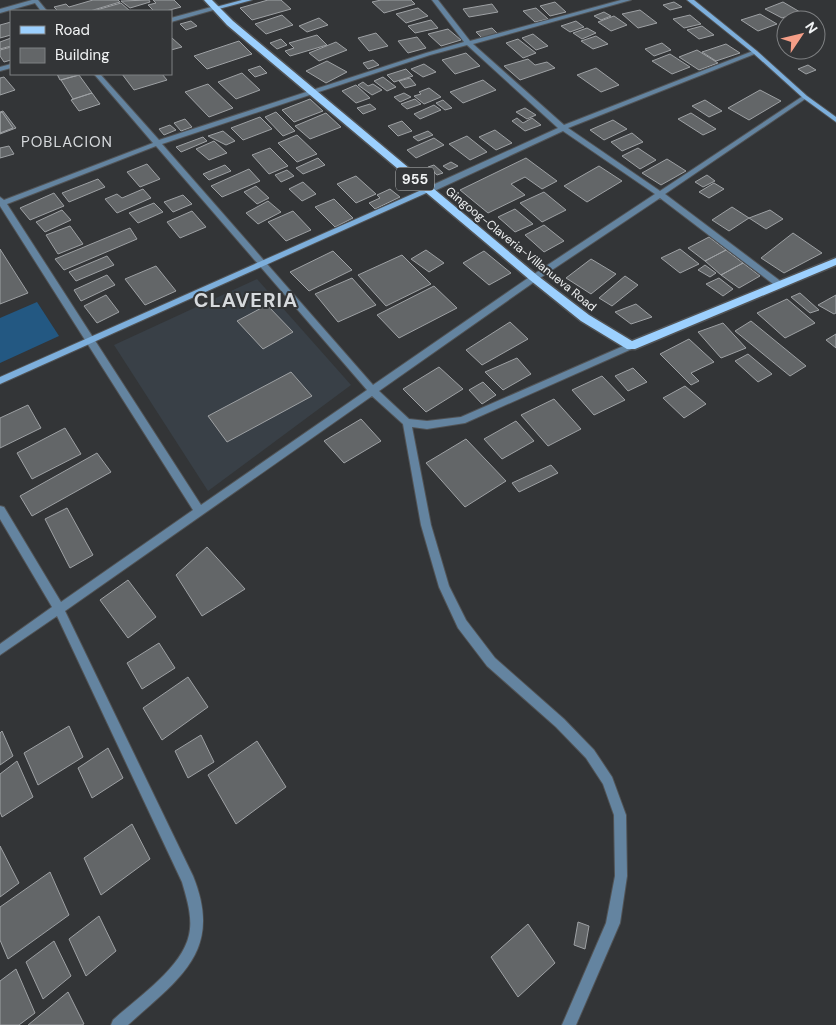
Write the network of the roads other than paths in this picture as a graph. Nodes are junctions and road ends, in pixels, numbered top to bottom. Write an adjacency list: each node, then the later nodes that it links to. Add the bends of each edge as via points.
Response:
1 (35, 0): 8 (street); 9 (street)
2 (208, 0): 7 (main road, Gingoog-Claveria-Villanueva Road / 955)
3 (248, 0): 7 (street)
4 (436, 0): 11 (street)
5 (628, 0): 11 (street)
6 (690, 0): 12 (street)
7 (215, 8): 10 (street); 14 (main road, Gingoog-Claveria-Villanueva Road / 955)
8 (43, 10)
9 (0, 11)
10 (172, 20)
11 (468, 43): 14 (street); 17 (street)
12 (756, 52): 15 (street); 17 (street)
13 (98, 75): 18 (street)
14 (312, 92): 18 (street); 19 (main road, Gingoog-Claveria-Villanueva Road / 955)
15 (805, 97): 16 (street); 20 (street)
16 (836, 120)
17 (563, 128): 19 (street); 20 (street)
18 (158, 144): 21 (street); 23 (street)
19 (429, 190): 23 (street); 24 (main road, Gingoog-Claveria-Villanueva Road / 955)
20 (661, 195): 24 (street); 25 (street)
21 (1, 202): 26 (street)
22 (836, 261): 25 (main road)
23 (263, 265): 26 (street); 29 (street)
24 (534, 278): 27 (main road, Gingoog-Claveria-Villanueva Road / 955, via 585,318); 29 (street)
25 (780, 285): 27 (main road)
26 (91, 341): 28 (street); 32 (street)
27 (631, 346): 30 (street, via 462,420 428,425)
28 (0, 381)
29 (373, 391): 30 (street); 32 (street)
30 (407, 422): 36 (street, via 426,526 444,587 462,624 491,662 590,754 608,780 620,815 621,876 613,924)
31 (0, 510): 33 (street)
32 (200, 512): 33 (street)
33 (59, 610): 34 (street); 35 (street, via 188,881 196,910 196,935 179,968)
34 (0, 650)
35 (118, 1025)
36 (569, 1025)

